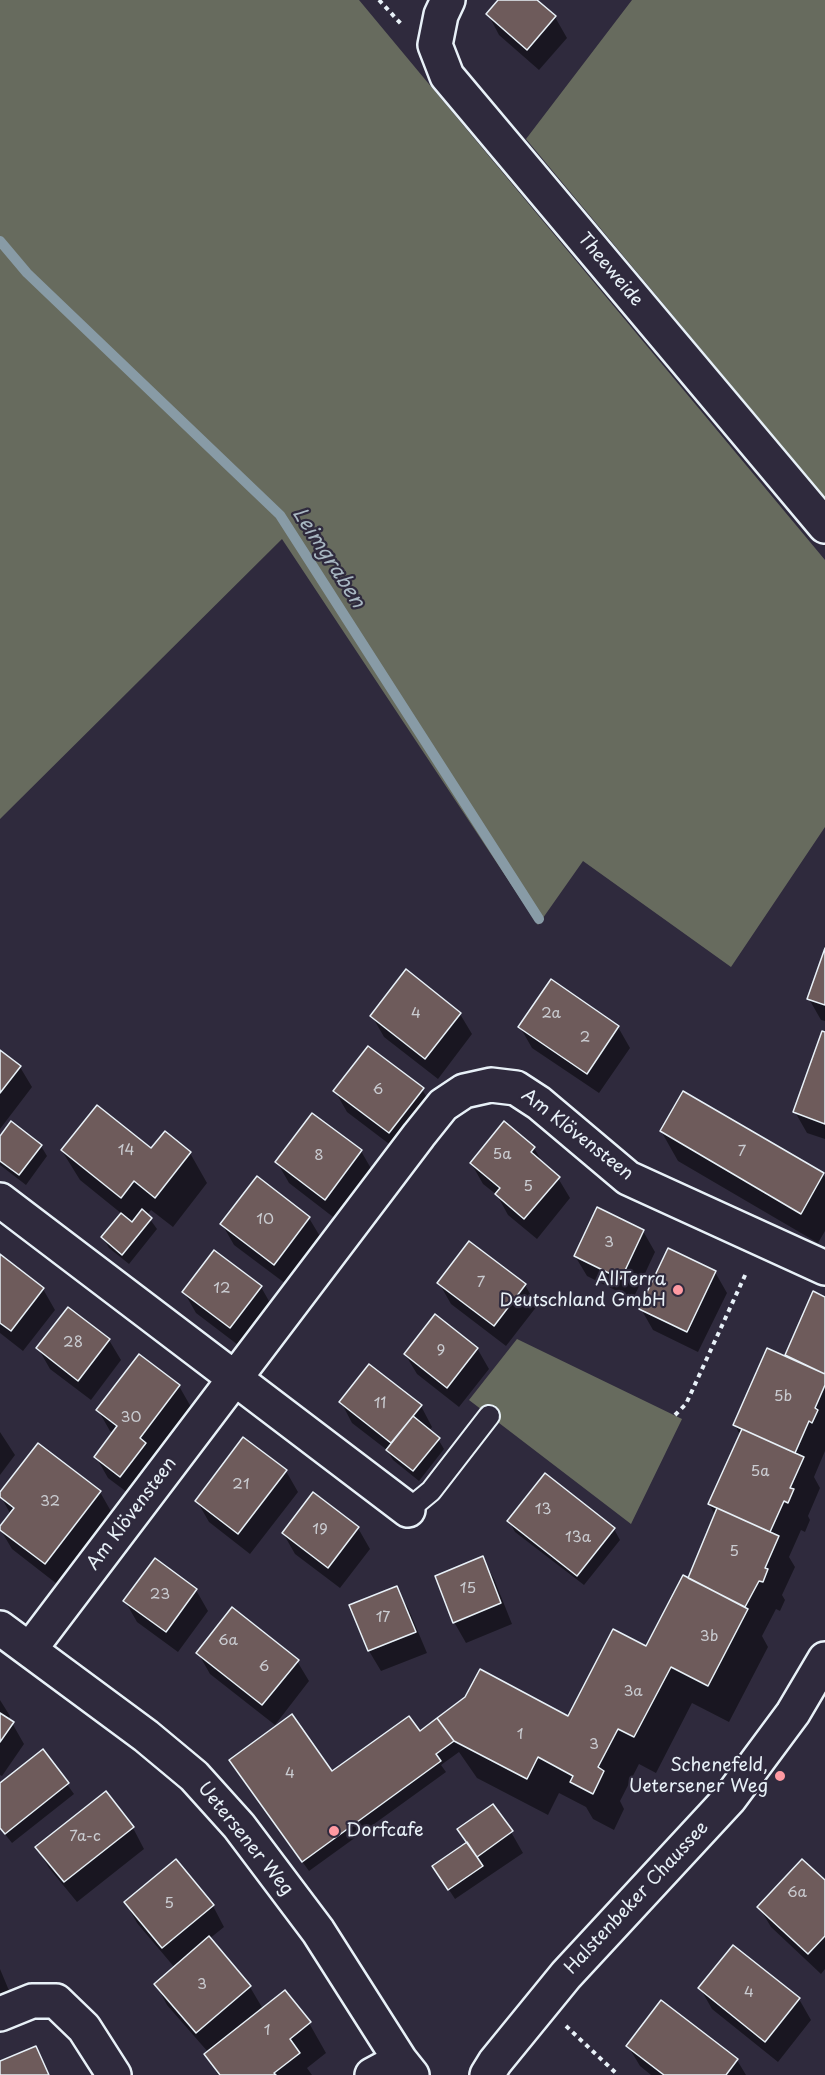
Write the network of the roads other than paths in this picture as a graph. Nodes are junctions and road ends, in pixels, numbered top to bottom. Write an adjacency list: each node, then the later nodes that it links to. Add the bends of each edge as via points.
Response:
1 (448, 0): 2 (street, Theeweide, via 435,45 447,76)
2 (825, 526)
3 (0, 1200): 5 (street)
4 (825, 1268): 5 (street, Am Klövensteen, via 628,1178 539,1103 516,1088 490,1085 464,1091 443,1105)
5 (235, 1379): 7 (street); 9 (street, Am Klövensteen)
6 (489, 1416): 7 (lane, via 430,1491)
7 (408, 1510)
8 (0, 1628): 9 (street, Uetersener Weg)
9 (30, 1649): 12 (street, Uetersener Weg, via 194,1776 239,1826 318,1931)
10 (825, 1659): 14 (street, Halstenbeker Chaussee, via 793,1713 730,1798 566,1975)
11 (0, 2014): 13 (street, via 32,2001 56,2001 84,2028)
12 (395, 2070)
13 (114, 2075)
14 (487, 2075)

